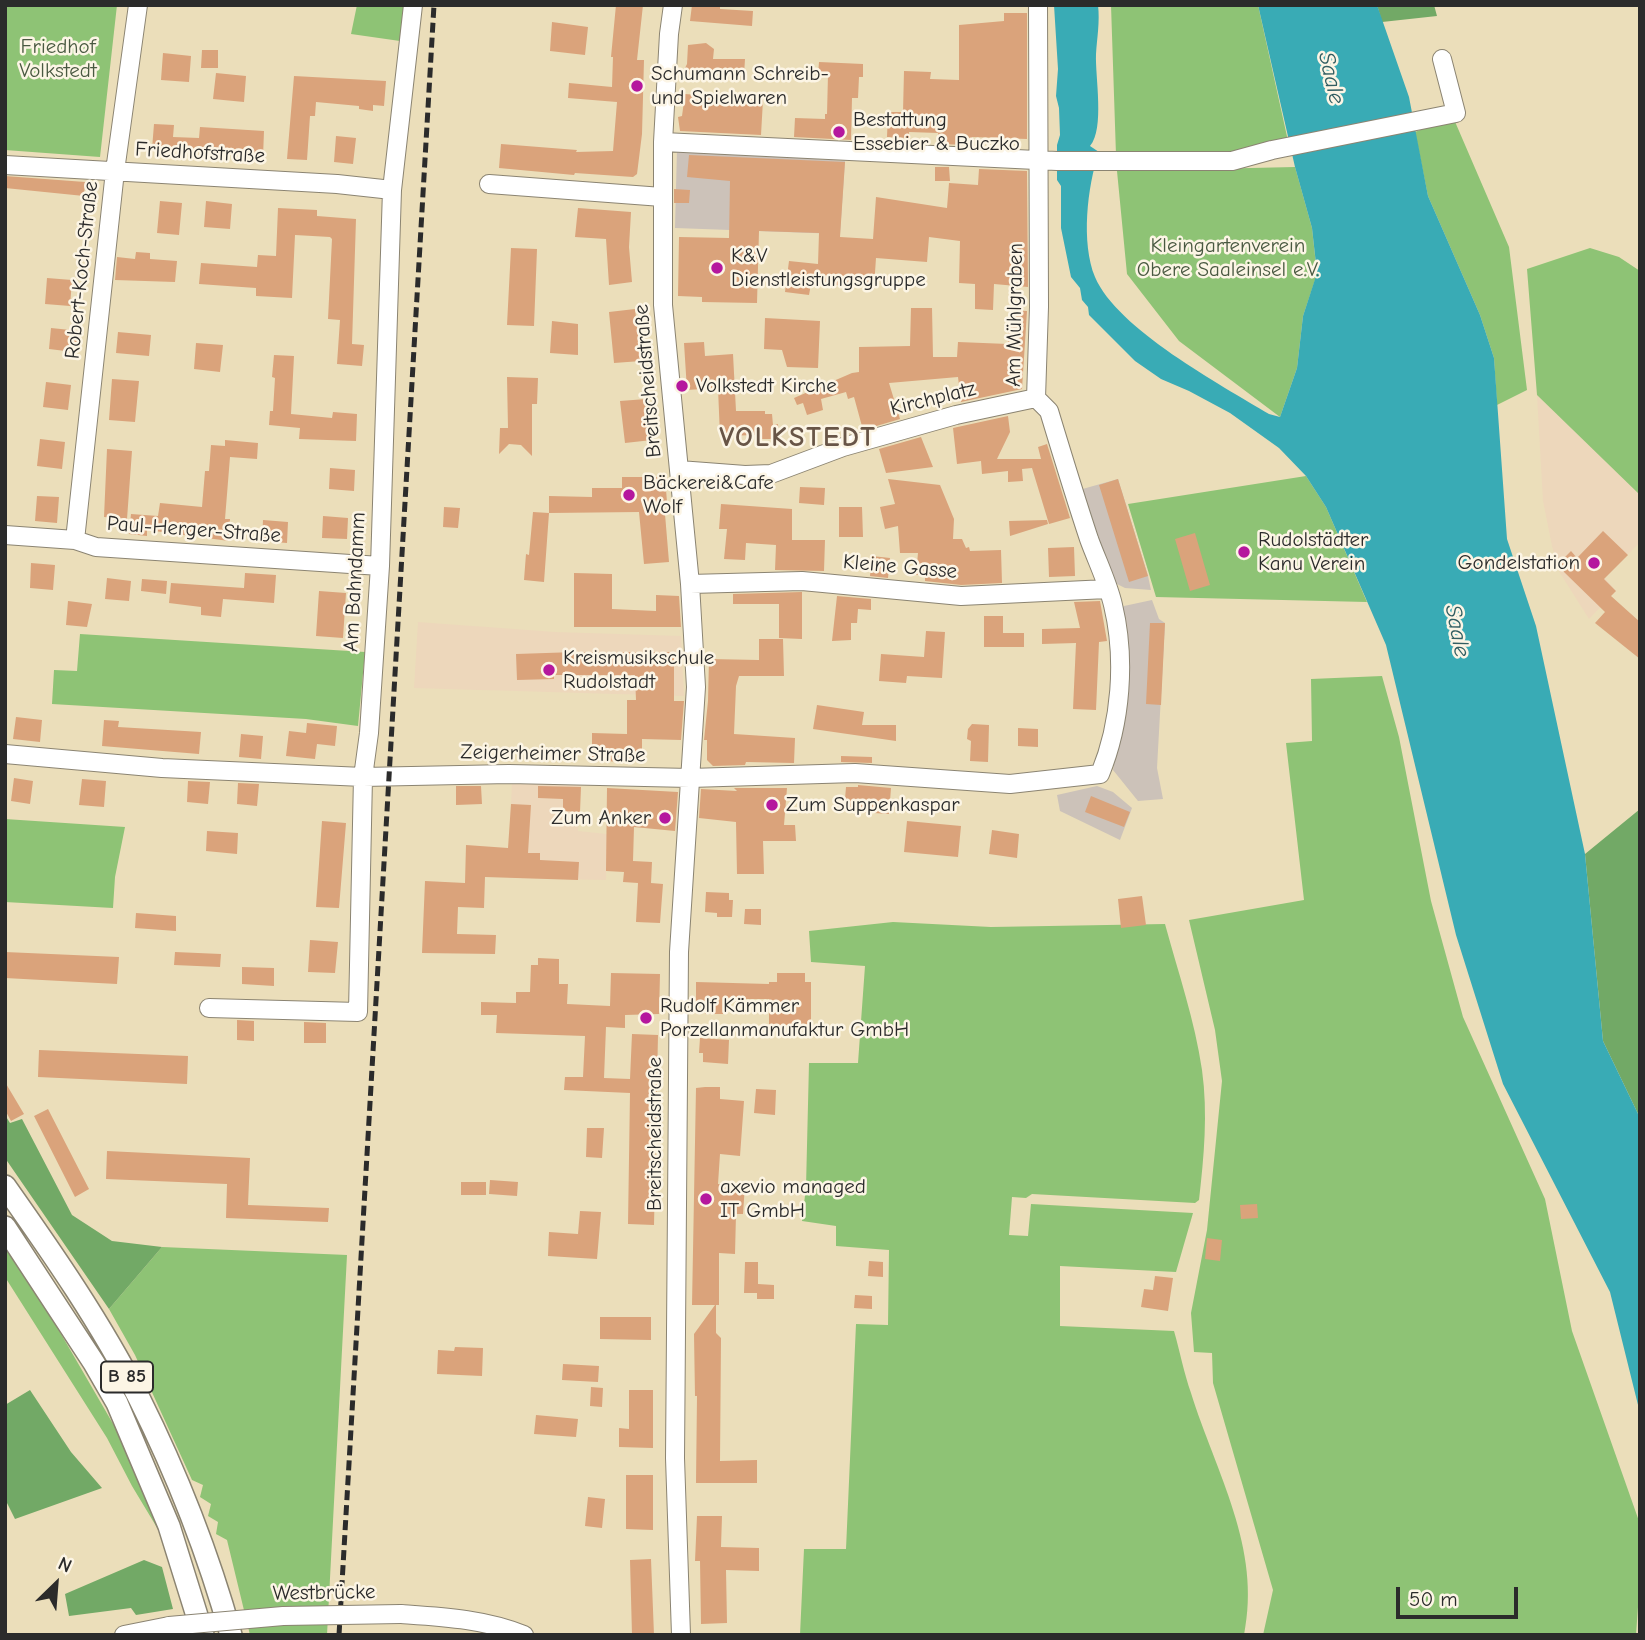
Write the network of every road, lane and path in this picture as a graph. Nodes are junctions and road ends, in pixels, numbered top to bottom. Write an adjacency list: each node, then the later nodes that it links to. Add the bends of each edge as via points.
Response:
1 (138, 5): 9 (street, Robert-Koch-Straße)
2 (413, 5): 11 (street, Am Bahndamm)
3 (673, 5): 6 (street, Breitscheidstraße)
4 (1038, 5): 7 (street, Am Mühlgraben)
5 (1442, 59): 7 (street, via 1448,114 1232,161)
6 (663, 142): 7 (street); 12 (street, Breitscheidstraße)
7 (1038, 160): 13 (street, Am Mühlgraben)
8 (5, 165): 9 (street, Friedhofstraße)
9 (115, 171): 11 (street, Friedhofstraße); 16 (street, Robert-Koch-Straße)
10 (489, 184): 12 (street)
11 (392, 190): 17 (street, Am Bahndamm)
12 (662, 197): 14 (street, Breitscheidstraße, via 663,305)
13 (1036, 398): 14 (street, Kirchplatz, via 843,447 771,474); 19 (street, Am Mühlgraben, via 1049,411)
14 (679, 470): 18 (street, Breitscheidstraße)
15 (5, 535): 16 (street, Paul-Herger-Straße)
16 (75, 540): 17 (street, Paul-Herger-Straße, via 96,547)
17 (380, 566): 22 (street, Am Bahndamm)
18 (690, 584): 19 (street, Kleine Gasse, via 802,581 961,596); 23 (street, Breitscheidstraße, via 696,687)
19 (1107, 589): 21 (street, Am Mühlgraben, via 1120,648 1119,698 1109,753)
20 (5, 754): 22 (street, Zeigerheimer Straße, via 162,768)
21 (1100, 774): 23 (street, Zeigerheimer Straße, via 1010,784 855,773)
22 (363, 777): 23 (street, Zeigerheimer Straße); 24 (street, Am Bahndamm, via 358,1013)
23 (690, 778): 31 (street, Breitscheidstraße, via 679,966 675,1458)
24 (209, 1008)
25 (5, 1186): 29 (main road, B 85, via 74,1288 138,1396 193,1517)
26 (5, 1227): 28 (main road, B 85, via 117,1403 170,1526)
27 (124, 1635): 30 (street, Westbrücke, bridge, via 169,1626 283,1616 401,1615 462,1618)
28 (203, 1635)
29 (232, 1635)
30 (524, 1635)
31 (681, 1635)

